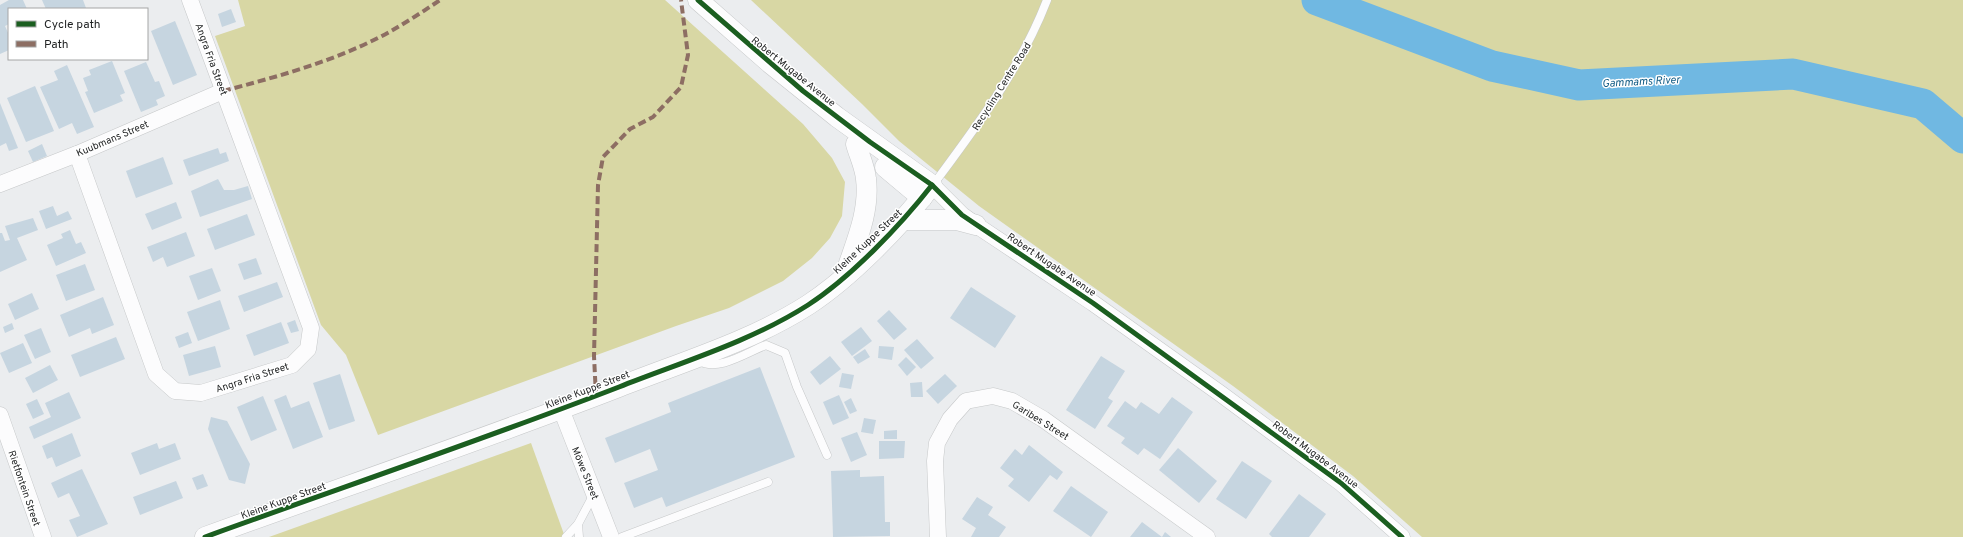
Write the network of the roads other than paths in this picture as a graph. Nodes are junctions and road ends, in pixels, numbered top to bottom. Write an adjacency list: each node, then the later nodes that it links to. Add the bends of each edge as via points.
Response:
1 (190, 0): 5 (street, Angra Fria Street)
2 (685, 0): 6 (street, Robert Mugabe Avenue, via 778,84)
3 (698, 0): 9 (street, Robert Mugabe Avenue, via 771,64)
4 (1047, 0): 9 (lane, Recycling Centre Road, via 1032,36 988,110)
5 (223, 91): 7 (street, Kuubmans Street); 7 (street, Angra Fria Street, via 311,328 308,350 292,365 201,393 175,391 156,374)
6 (856, 144): 9 (street, Robert Mugabe Avenue); 12 (street, via 866,179 866,202 861,227)
7 (77, 154): 8 (street, Kuubmans Street)
8 (0, 184)
9 (927, 192): 10 (street, Kleine Kuppe Street); 11 (street, Robert Mugabe Avenue)
10 (904, 220): 11 (street); 12 (street, Kleine Kuppe Street)
11 (969, 220): 28 (street, Robert Mugabe Avenue, via 1093,303 1253,418 1341,483)
12 (845, 276): 13 (street, Kleine Kuppe Street, via 809,304 780,320)
13 (694, 358): 14 (street, Kleine Kuppe Street); 16 (lane, via 704,364 720,364 766,345 785,353)
14 (561, 409): 18 (street, Möwe Street); 21 (street, Kleine Kuppe Street)
15 (0, 416): 20 (street, Rietfontein Street)
16 (826, 455)
17 (768, 482): 25 (lane)
18 (594, 494): 19 (lane); 24 (street, Möwe Street)
19 (578, 524): 22 (lane); 23 (lane)
20 (43, 537)
21 (205, 537)
22 (566, 537)
23 (579, 537)
24 (611, 537)
25 (622, 537)
26 (938, 537): 27 (street, Garibes Street, via 935,461 937,443 950,419 966,401 993,396 1012,401 1043,419)
27 (1207, 537)
28 (1402, 537)

